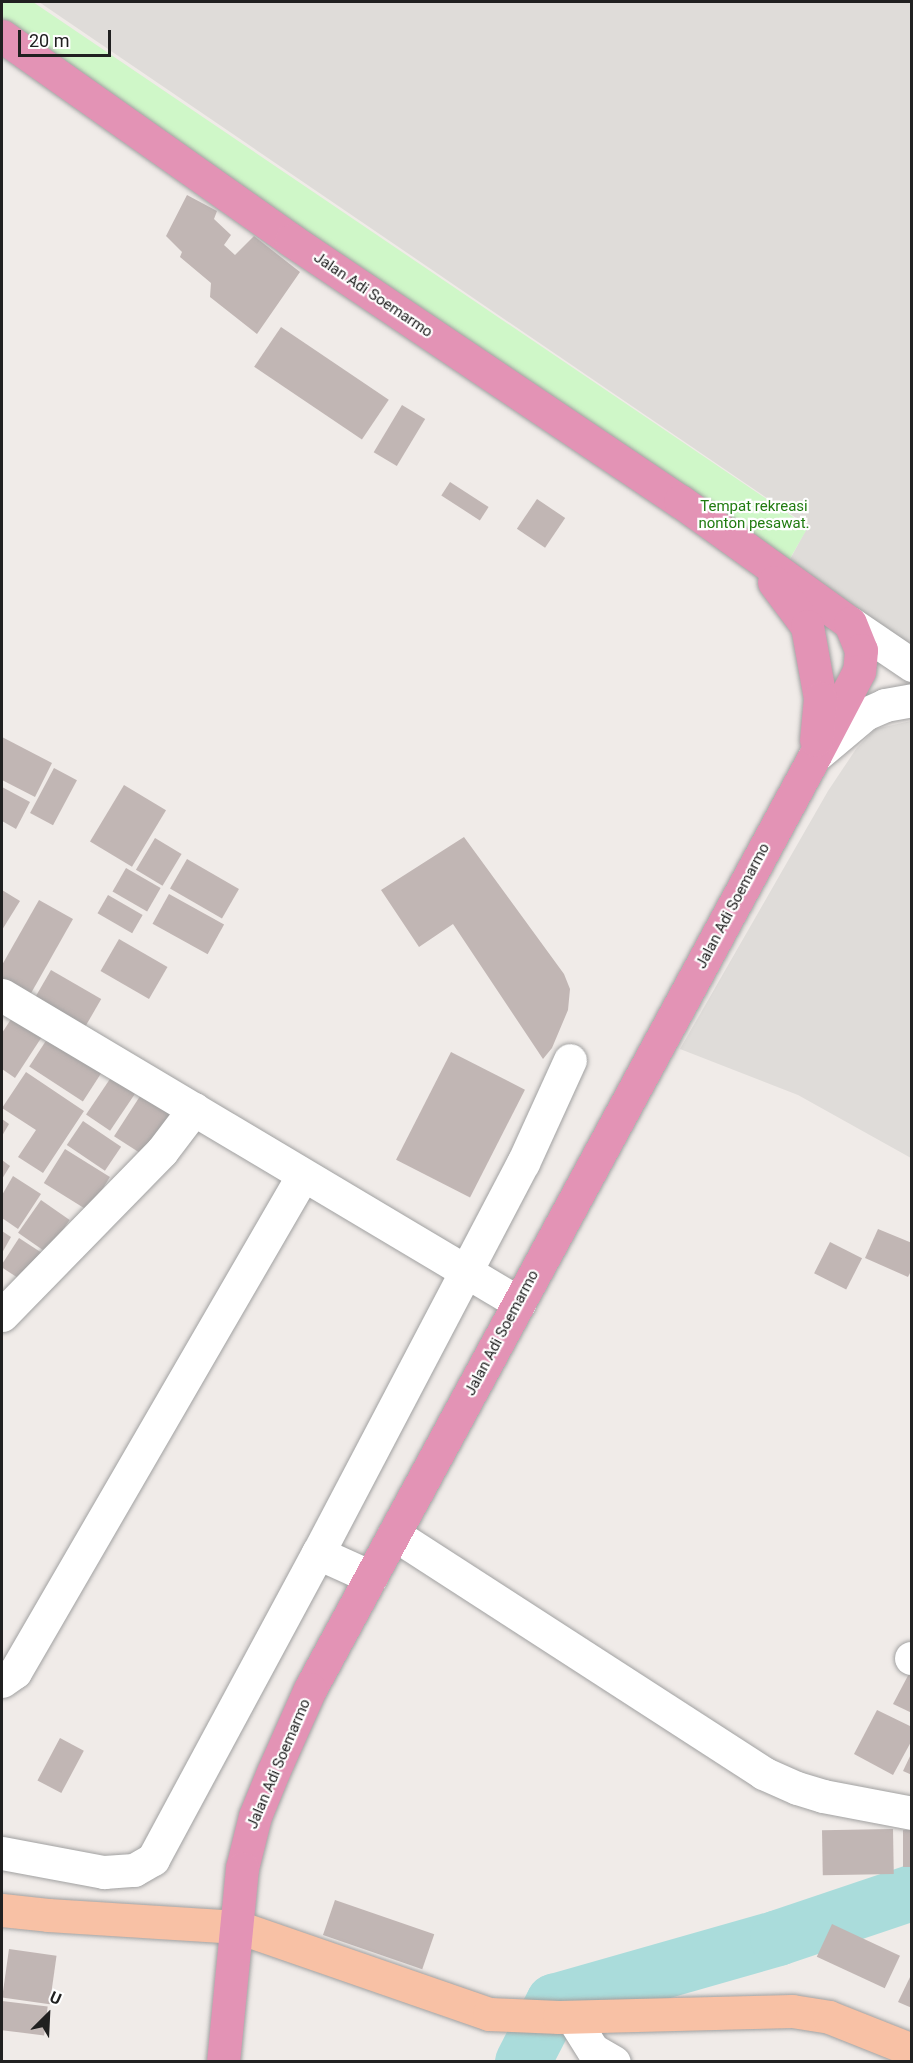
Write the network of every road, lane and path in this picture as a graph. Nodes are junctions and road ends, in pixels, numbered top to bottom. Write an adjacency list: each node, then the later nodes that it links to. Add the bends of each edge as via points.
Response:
1 (2, 36): 2 (highway, Jalan Adi Soemarmo, via 291,240 626,463)
2 (747, 550): 3 (highway, Jalan Adi Soemarmo); 7 (highway, Jalan Adi Soemarmo, via 807,626 820,698)
3 (850, 623): 4 (street); 5 (highway, via 861,650)
4 (912, 666): 5 (street, via 888,664)
5 (859, 671): 7 (highway, Jalan Adi Soemarmo)
6 (912, 700): 7 (street, via 865,714)
7 (814, 757): 13 (highway, Jalan Adi Soemarmo)
8 (2, 994): 10 (street)
9 (570, 1060): 12 (street, via 523,1163)
10 (194, 1110): 11 (street); 14 (street, via 162,1151)
11 (303, 1174): 12 (street); 18 (street, via 15,1672)
12 (466, 1271): 13 (street); 16 (street)
13 (519, 1303): 15 (highway, Jalan Adi Soemarmo)
14 (2, 1315)
15 (394, 1534): 17 (highway, Jalan Adi Soemarmo); 19 (street, via 763,1773 823,1796)
16 (318, 1553): 17 (street); 20 (street, via 153,1859 134,1870 104,1872)
17 (371, 1577): 22 (highway, Jalan Adi Soemarmo, via 310,1689 255,1816 242,1868)
18 (2, 1681)
19 (912, 1813)
20 (2, 1852)
21 (2, 1910): 22 (main road)
22 (238, 1927): 23 (main road, via 489,2014); 25 (highway, Jalan Adi Soemarmo)
23 (566, 2017): 24 (main road, via 792,2011 830,2017); 26 (street, via 593,2050)
24 (912, 2050)
25 (223, 2061)
26 (614, 2061)

